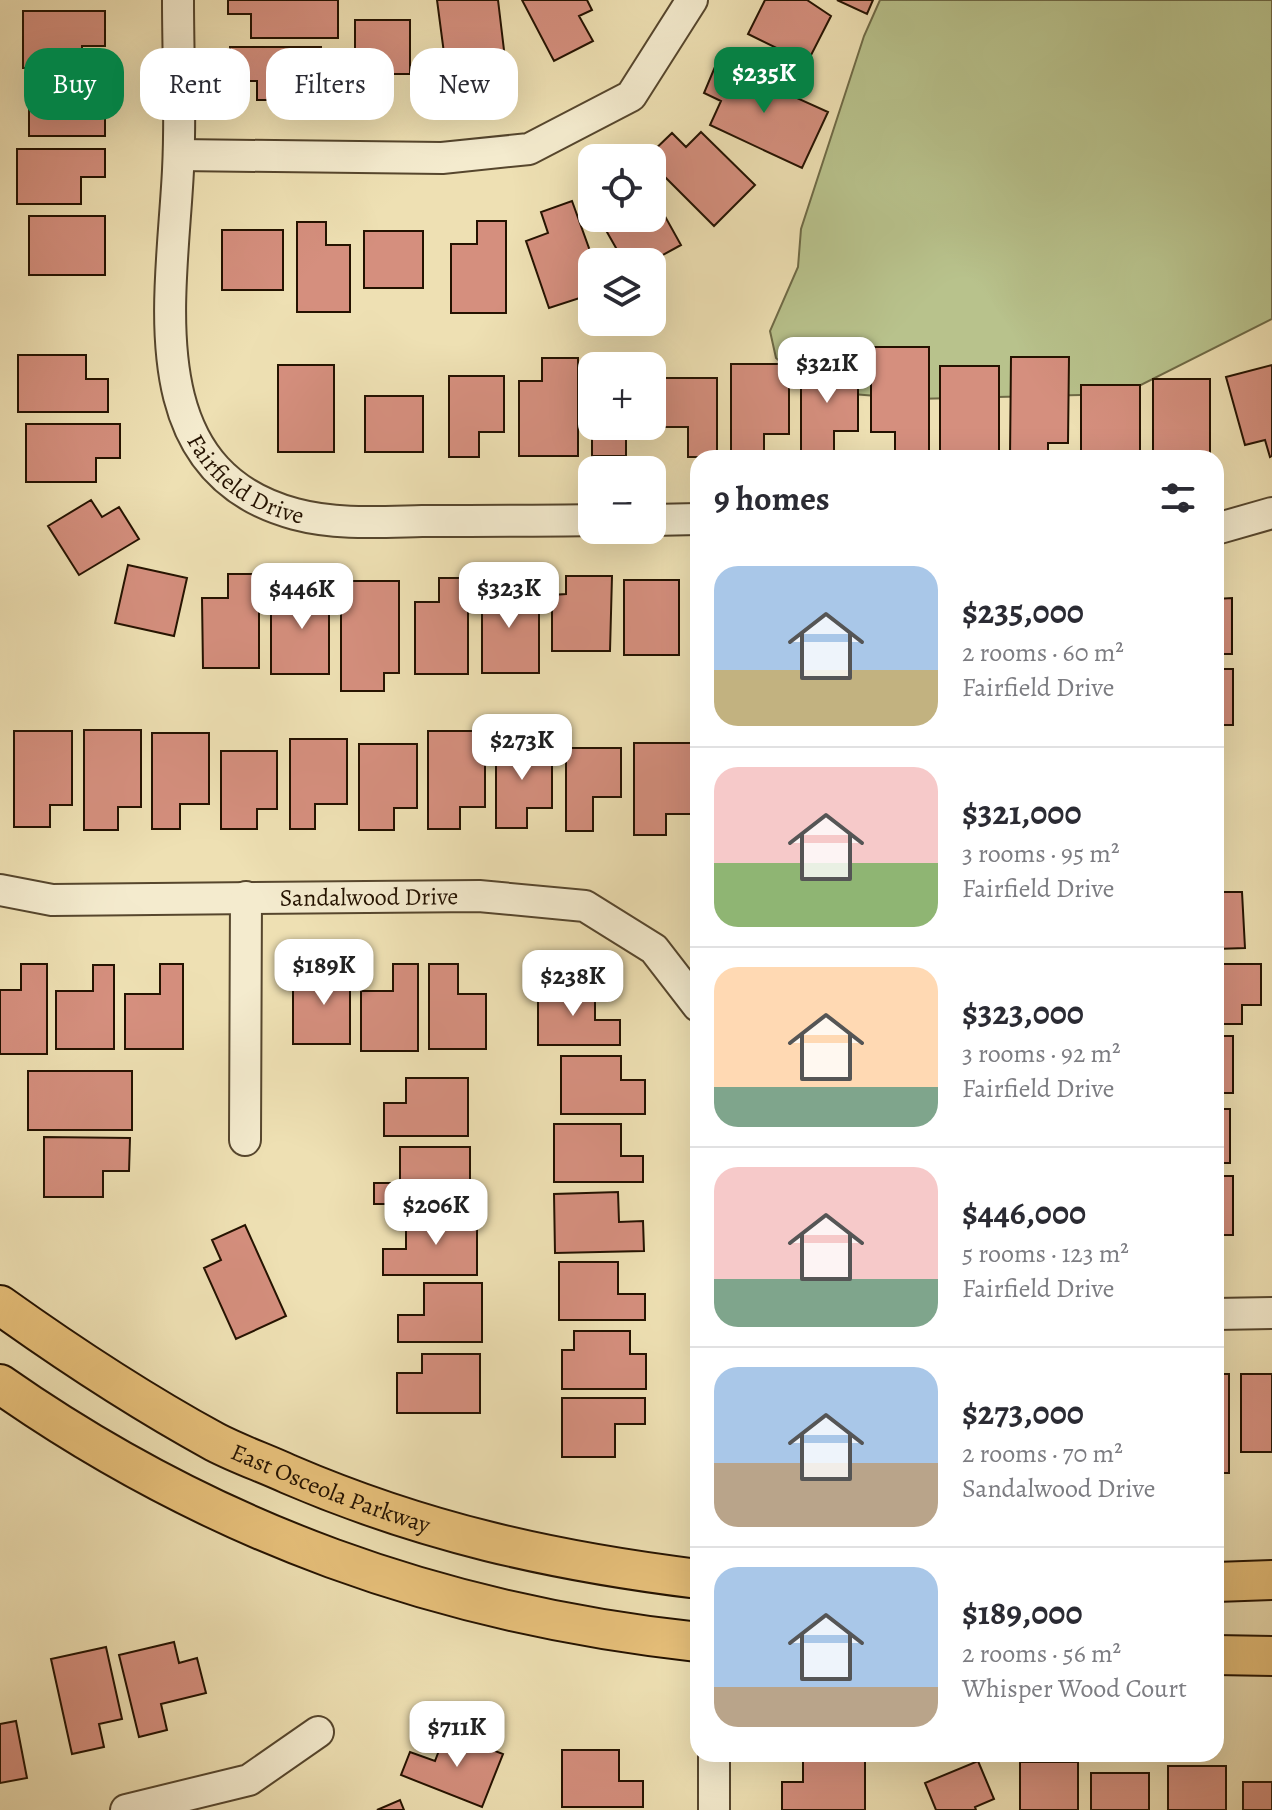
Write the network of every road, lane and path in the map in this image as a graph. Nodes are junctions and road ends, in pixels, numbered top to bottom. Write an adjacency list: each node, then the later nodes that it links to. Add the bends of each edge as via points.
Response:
1 (178, 0): 3 (street, Fairfield Drive)
2 (692, 0): 3 (street, via 631,96 529,149 442,158)
3 (179, 155): 6 (street, Fairfield Drive, via 172,372 188,429 221,473 271,505 323,519)
4 (1272, 513): 8 (street)
5 (690, 519): 7 (street)
6 (578, 520)
7 (666, 520)
8 (1224, 527)
9 (0, 890): 10 (street, Sandalwood Drive, via 52,900)
10 (246, 897): 11 (street, Sandalwood Drive, via 479,896 585,906 654,949); 12 (street)
11 (690, 996)
12 (245, 1140)
13 (0, 1305): 17 (main road, East Osceola Parkway, via 91,1371 218,1444 343,1498 463,1537 587,1565)
14 (1272, 1313): 15 (street)
15 (1224, 1314)
16 (0, 1384): 20 (main road, via 105,1453 182,1495 364,1573 554,1623)
17 (690, 1578)
18 (1272, 1580): 19 (main road)
19 (1224, 1582)
20 (690, 1641)
21 (1224, 1655): 22 (main road)
22 (1272, 1656)
23 (318, 1732): 25 (street, via 249,1780)
24 (714, 1762): 26 (street)
25 (126, 1810)
26 (714, 1810)

